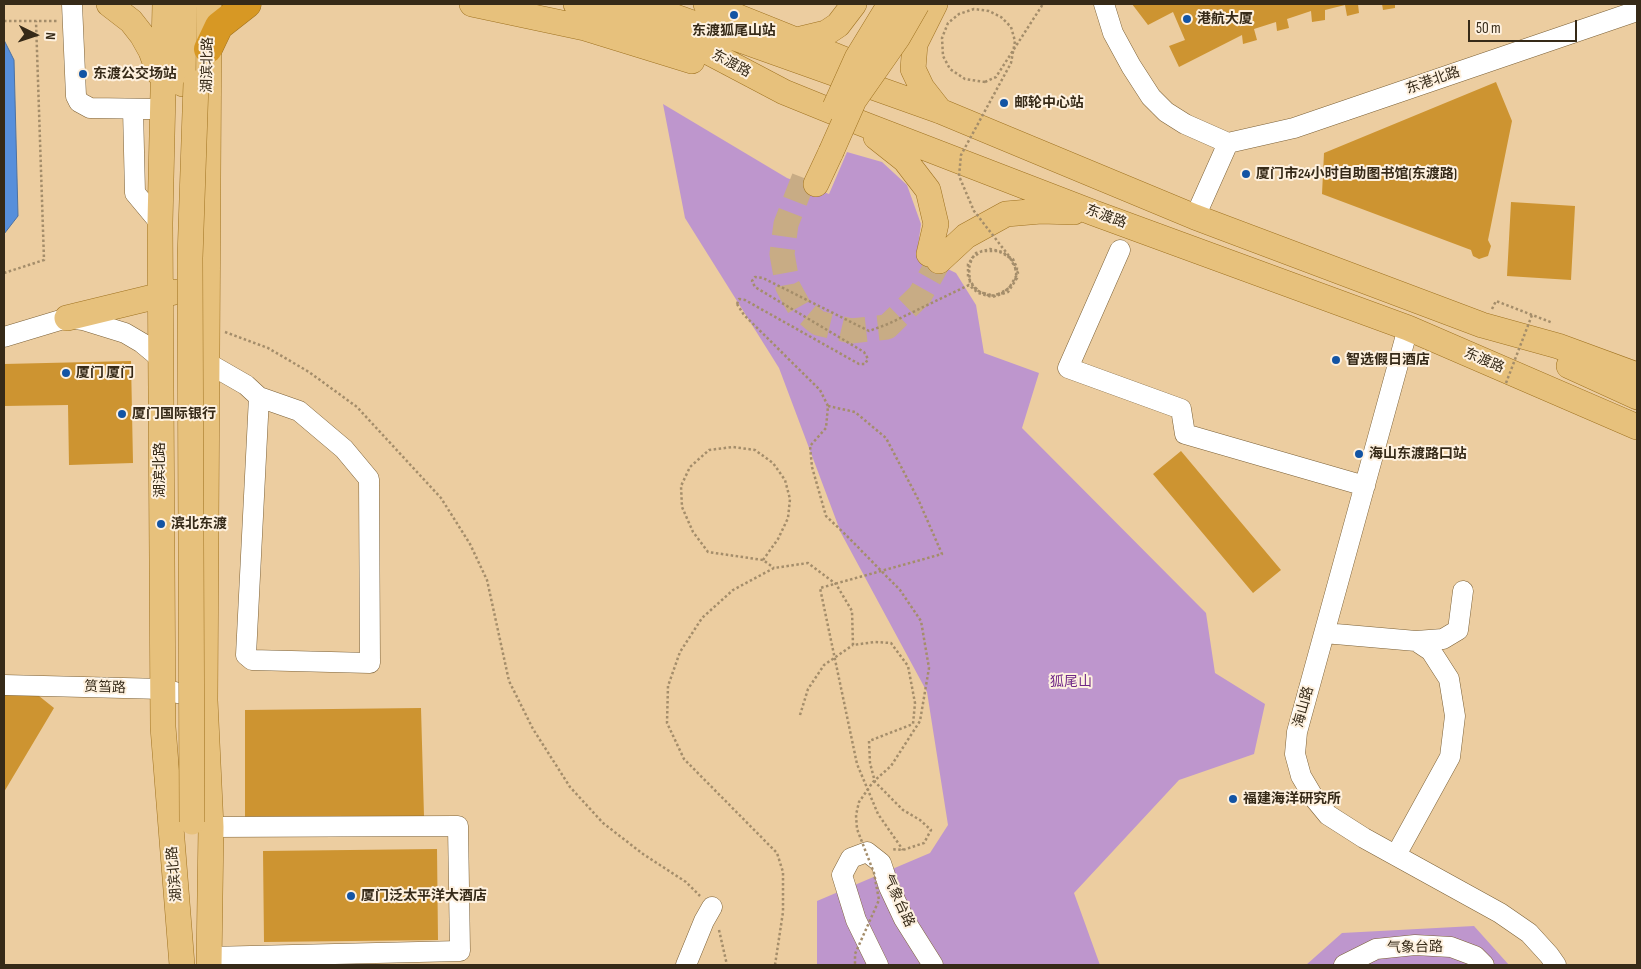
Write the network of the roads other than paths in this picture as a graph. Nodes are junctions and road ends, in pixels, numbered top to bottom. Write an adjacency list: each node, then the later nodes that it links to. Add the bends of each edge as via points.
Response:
1 (109, 4): 26 (main road, via 131,21 142,35 158,67)
2 (165, 4): 26 (main road, 湖滨北路)
3 (184, 4): 56 (main road)
4 (198, 4): 56 (main road, bridge, via 190,258)
5 (209, 4): 23 (main road, 湖滨北路)
6 (247, 4): 23 (highway, via 219,26)
7 (472, 4): 25 (main road, via 586,28)
8 (576, 4): 25 (main road, 东渡路, via 619,15 710,52)
9 (639, 4): 20 (main road, 东渡路)
10 (706, 4): 22 (main road)
11 (854, 4): 21 (main road)
12 (876, 4): 31 (main road, via 843,72)
13 (883, 4): 17 (main road, via 886,14 913,23 921,20); 21 (main road, via 864,17)
14 (890, 4): 31 (main road, bridge, via 857,58)
15 (902, 4): 28 (main road, bridge, via 885,32)
16 (1104, 4): 30 (street, via 1114,33 1151,97 1185,124)
17 (927, 7): 28 (main road, bridge); 29 (main road, via 915,44 914,69 922,88)
18 (1637, 11): 30 (street, 东港北路, via 1294,128)
19 (73, 12): 27 (street, via 76,96 79,102 90,108)
20 (668, 13): 24 (main road); 29 (main road, 东渡路)
21 (838, 25): 22 (main road, via 826,33)
22 (797, 40): 24 (main road)
23 (208, 49): 37 (main road, 湖滨北路)
24 (880, 76): 29 (main road)
25 (784, 92): 28 (main road, 东渡路)
26 (161, 99): 27 (street); 35 (main road, 湖滨北路)
27 (133, 109): 35 (street, via 135,193)
28 (856, 111): 31 (main road, bridge); 33 (main road, 东渡路); 33 (main road, via 905,160 928,190 936,224 934,257 1006,214 1041,211)
29 (940, 111): 34 (main road, 东渡路)
30 (1228, 143): 34 (street)
31 (824, 149): 32 (main road)
32 (810, 181)
33 (1094, 213): 41 (main road, 东渡路)
34 (1196, 217): 40 (main road, 东渡路)
35 (160, 223): 38 (main road, 湖滨北路)
36 (1120, 250): 49 (street, via 1068,368 1181,409 1185,434)
37 (207, 259): 38 (main road, via 196,279); 44 (main road, 湖滨北路)
38 (160, 296): 39 (main road); 43 (main road, 湖滨北路)
39 (67, 318): 42 (street); 43 (street, via 98,323 125,333)
40 (1482, 325): 45 (main road, 东渡路, via 1558,346); 47 (main road)
41 (1408, 328): 48 (main road, 东渡路); 49 (street, 海山路)
42 (4, 337)
43 (160, 358): 54 (main road, 湖滨北路)
44 (206, 362): 46 (street, via 246,385); 55 (main road, 湖滨北路)
45 (1637, 375)
46 (259, 397): 46 (street, via 299,411 344,449 369,479 370,663 252,660 246,655)
47 (1637, 397)
48 (1637, 426)
49 (1365, 486): 51 (street, 海山路)
50 (1463, 591): 52 (street, via 1458,630 1443,639)
51 (1324, 633): 52 (street); 57 (street, 海山路, via 1297,732 1295,754 1301,776 1328,815)
52 (1416, 641): 57 (street, via 1431,651 1449,680 1455,716 1450,757)
53 (4, 685): 54 (street, 筼筜路)
54 (162, 689): 55 (street, 筼筜路); 60 (main road, 湖滨北路)
55 (205, 700): 56 (main road, 湖滨北路)
56 (195, 823): 59 (main road); 59 (street, via 458,826 460,951); 60 (main road)
57 (1396, 855): 66 (street, 海山路, via 1500,912 1529,934)
58 (712, 907): 61 (street)
59 (209, 961)
60 (182, 964)
61 (686, 965)
62 (878, 965): 63 (street, 气象台路, via 856,920 842,875 851,858 867,852 881,863 904,920)
63 (933, 965)
64 (1344, 965): 65 (street, 气象台路, via 1376,949 1415,945 1451,947 1475,956)
65 (1484, 965)
66 (1556, 965)

